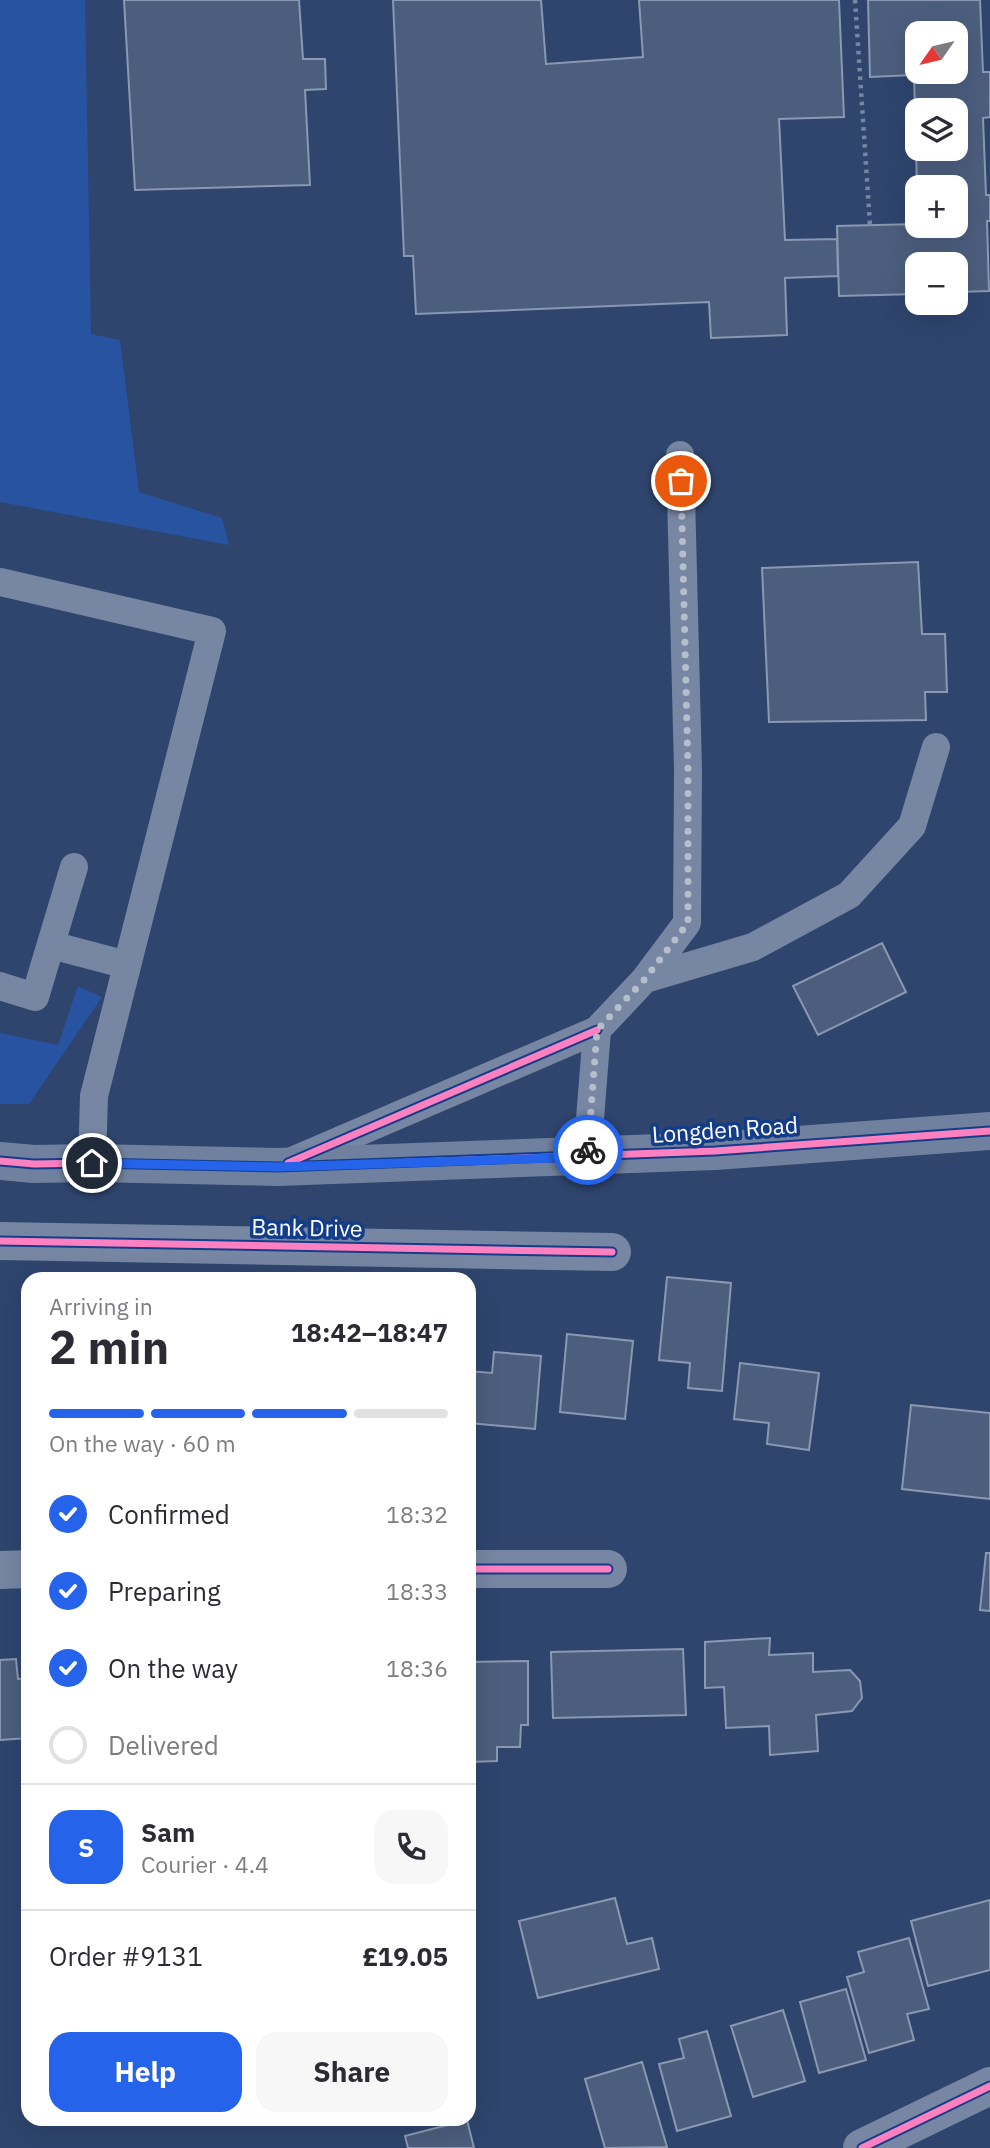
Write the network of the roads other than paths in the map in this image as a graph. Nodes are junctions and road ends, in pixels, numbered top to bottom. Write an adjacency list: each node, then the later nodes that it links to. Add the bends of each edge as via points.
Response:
1 (680, 455): 7 (lane, via 688,923)
2 (0, 582): 6 (lane, via 212,631)
3 (936, 747): 7 (lane, via 912,826 849,895 753,947)
4 (74, 867): 5 (lane)
5 (51, 945): 6 (lane); 8 (lane, via 35,997)
6 (127, 965): 13 (lane, via 94,1096)
7 (645, 979): 9 (lane)
8 (0, 986)
9 (597, 1030): 11 (lane); 14 (lane)
10 (990, 1131): 11 (street, Longden Road)
11 (587, 1157): 14 (street, Longden Road)
12 (0, 1161): 13 (street, Longden Road)
13 (92, 1163): 14 (street, Longden Road)
14 (278, 1167)
15 (0, 1241): 16 (street, Bank Drive)
16 (612, 1252)
17 (21, 1569): 20 (street)
18 (476, 1569): 19 (street)
19 (608, 1569)
20 (0, 1570)
21 (990, 2086): 22 (street)
22 (864, 2148)

